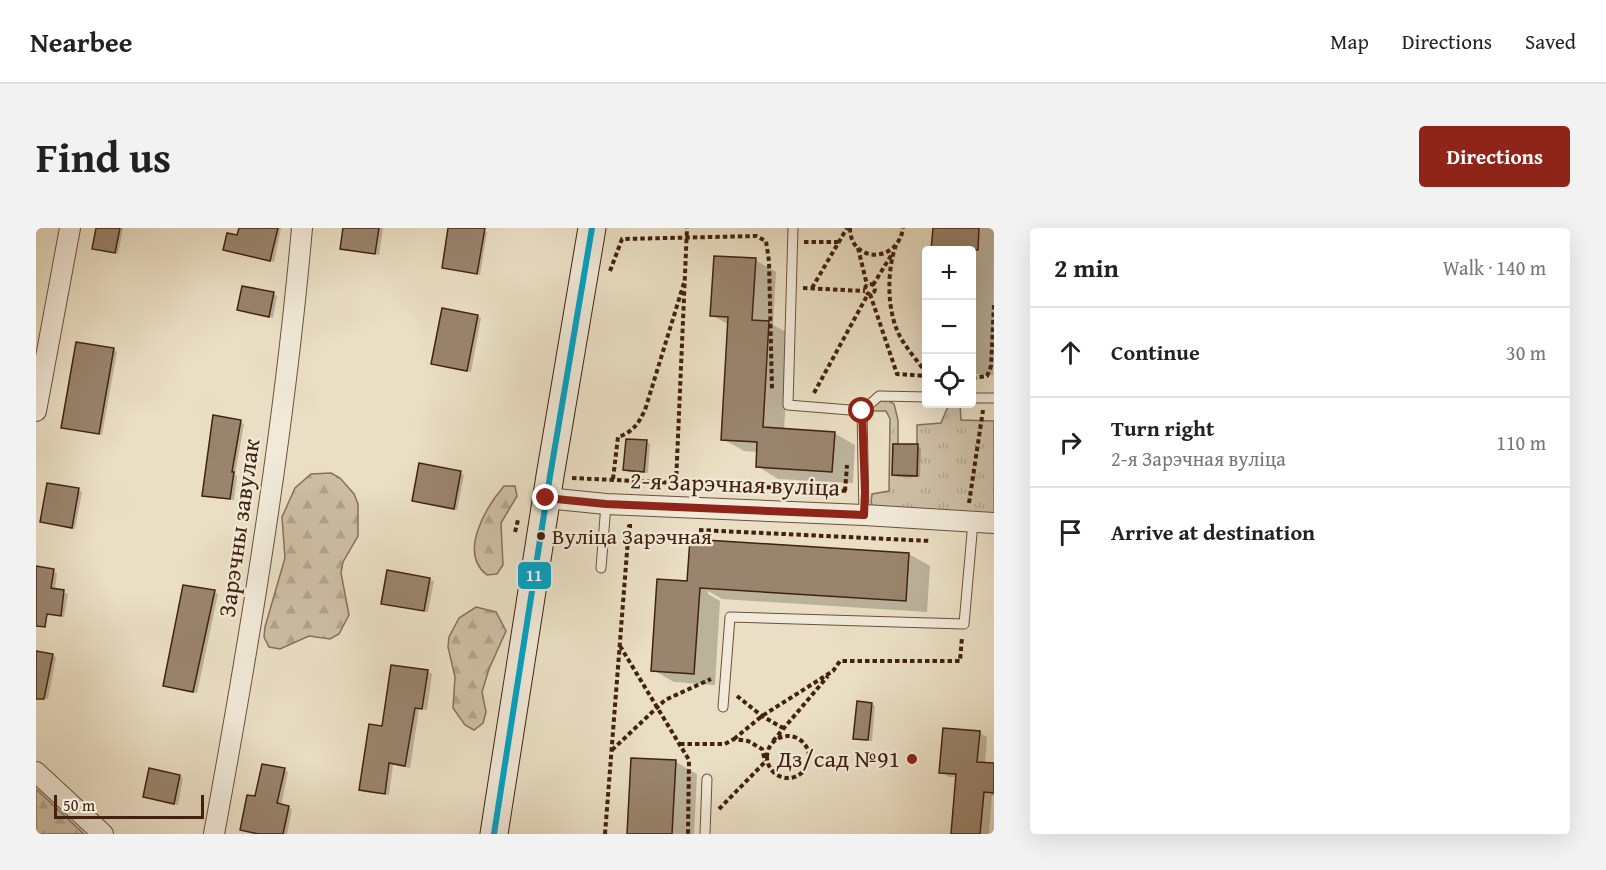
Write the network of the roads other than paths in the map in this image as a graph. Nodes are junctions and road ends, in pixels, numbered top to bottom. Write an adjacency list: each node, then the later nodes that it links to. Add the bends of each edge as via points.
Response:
1 (70, 228): 6 (street)
2 (302, 228): 18 (street, Зарэчны завулак, via 271,489 245,666)
3 (592, 228): 8 (street)
4 (793, 228): 7 (lane, via 788,405)
5 (922, 397): 7 (lane, via 879,396)
6 (36, 411)
7 (862, 411): 10 (lane)
8 (554, 487): 9 (street, 2-я Зарэчная вуліца); 19 (street)
9 (606, 504): 10 (street, 2-я Зарэчная вуліца); 13 (lane)
10 (864, 515): 11 (street, 2-я Зарэчная вуліца)
11 (970, 522): 12 (street, 2-я Зарэчная вуліца); 14 (lane, via 964,624 730,617)
12 (994, 524)
13 (602, 568)
14 (723, 707)
15 (36, 772): 17 (street)
16 (707, 778): 20 (lane)
17 (103, 834)
18 (214, 834)
19 (494, 834)
20 (705, 834)

